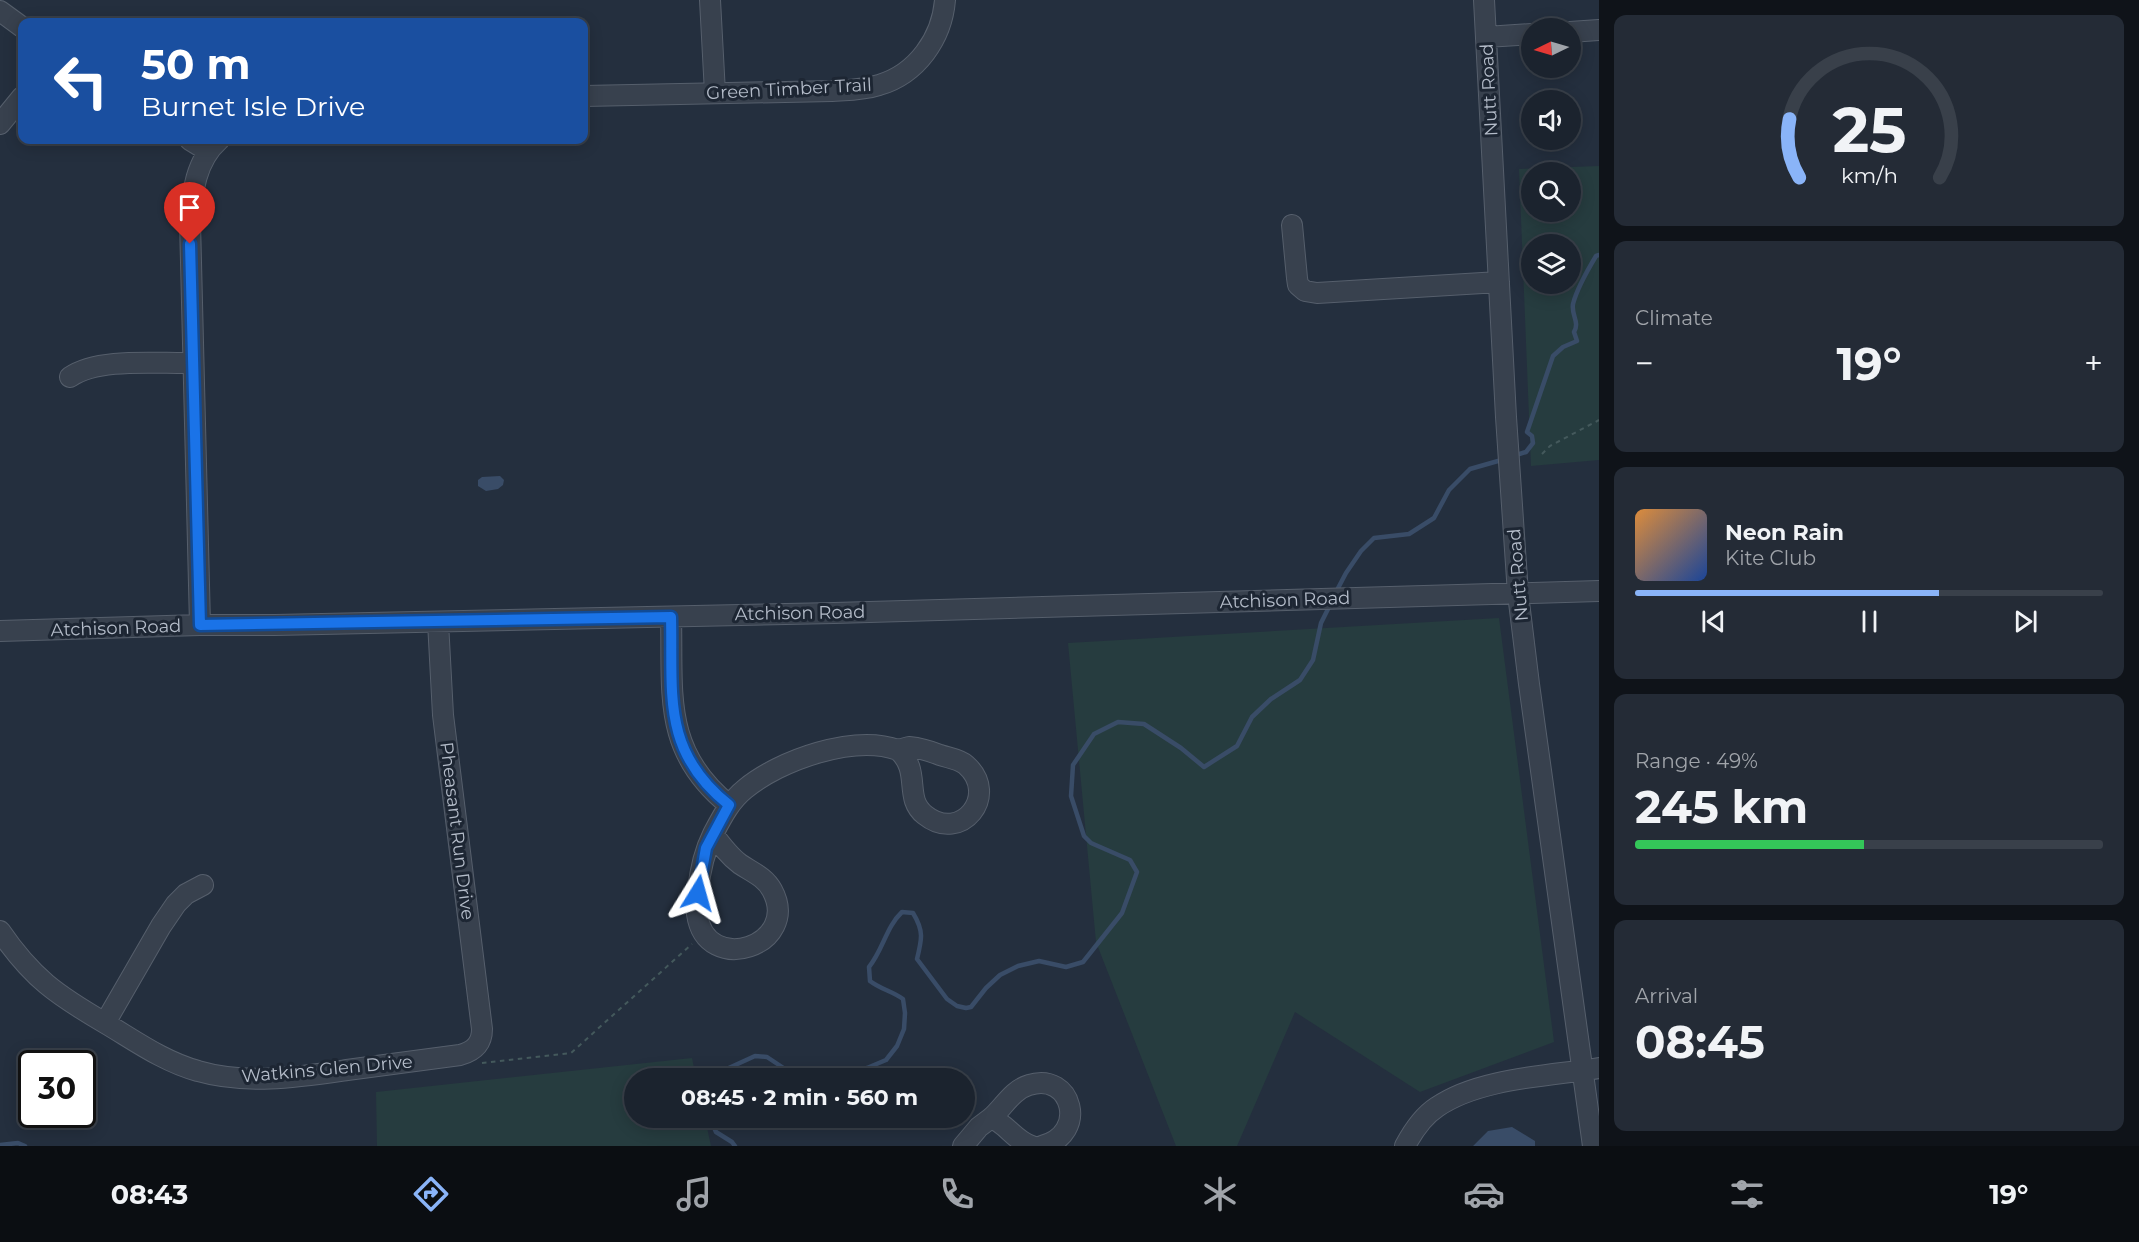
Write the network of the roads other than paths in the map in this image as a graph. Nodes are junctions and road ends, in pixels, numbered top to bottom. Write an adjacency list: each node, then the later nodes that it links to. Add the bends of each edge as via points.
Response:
1 (710, 0): 10 (street)
2 (945, 0): 10 (street, Green Timber Trail, via 933,41 923,55 900,76 880,85 864,89)
3 (1484, 0): 9 (street, Nutt Road)
4 (0, 11): 5 (street)
5 (18, 24)
6 (1599, 30): 7 (street)
7 (1581, 31)
8 (1521, 35): 9 (street)
9 (1486, 37): 16 (street, Nutt Road)
10 (715, 93): 11 (street, Green Timber Trail)
11 (588, 96)
12 (18, 102): 13 (street)
13 (0, 124)
14 (213, 145): 17 (street, via 193,187 190,213)
15 (1292, 225): 16 (street, via 1298,285 1305,291 1341,293)
16 (1499, 282): 20 (street, Nutt Road)
17 (193, 363): 18 (street, via 123,364 88,368); 23 (street)
18 (70, 377)
19 (1599, 591): 20 (street, Atchison Road)
20 (1518, 594): 21 (street, Atchison Road); 32 (street, Nutt Road)
21 (671, 617): 22 (street, Atchison Road); 26 (street, via 677,733 692,766)
22 (438, 622): 23 (street, Atchison Road); 31 (street, Pheasant Run Drive, via 443,716)
23 (200, 625): 24 (street, Atchison Road)
24 (0, 631)
25 (898, 750): 25 (street, via 909,764 913,796 921,813 942,823 955,823 970,816 978,800 978,786 967,766 919,748); 26 (street, via 861,745 831,749 772,772 744,789)
26 (729, 805): 27 (street)
27 (713, 834): 27 (street, via 739,863 767,883 777,903 774,925 767,936 747,948 725,948 712,941 699,925 698,893 706,848)
28 (203, 885): 30 (street, via 176,904)
29 (0, 931): 30 (street, Watkins Glen Drive, via 48,987)
30 (105, 1023): 31 (street, Watkins Glen Drive, via 175,1063 239,1079 318,1074 460,1055 471,1052)
31 (481, 1040)
32 (1591, 1069): 37 (street, via 1504,1082 1462,1093 1424,1118); 38 (street, Nutt Road)
33 (991, 1119): 34 (street); 35 (street, via 1000,1121 1018,1139); 36 (street, via 1021,1089 1051,1085 1068,1101 1071,1118 1057,1140)
34 (963, 1146)
35 (1032, 1146)
36 (1042, 1146)
37 (1405, 1146)
38 (1593, 1146)

